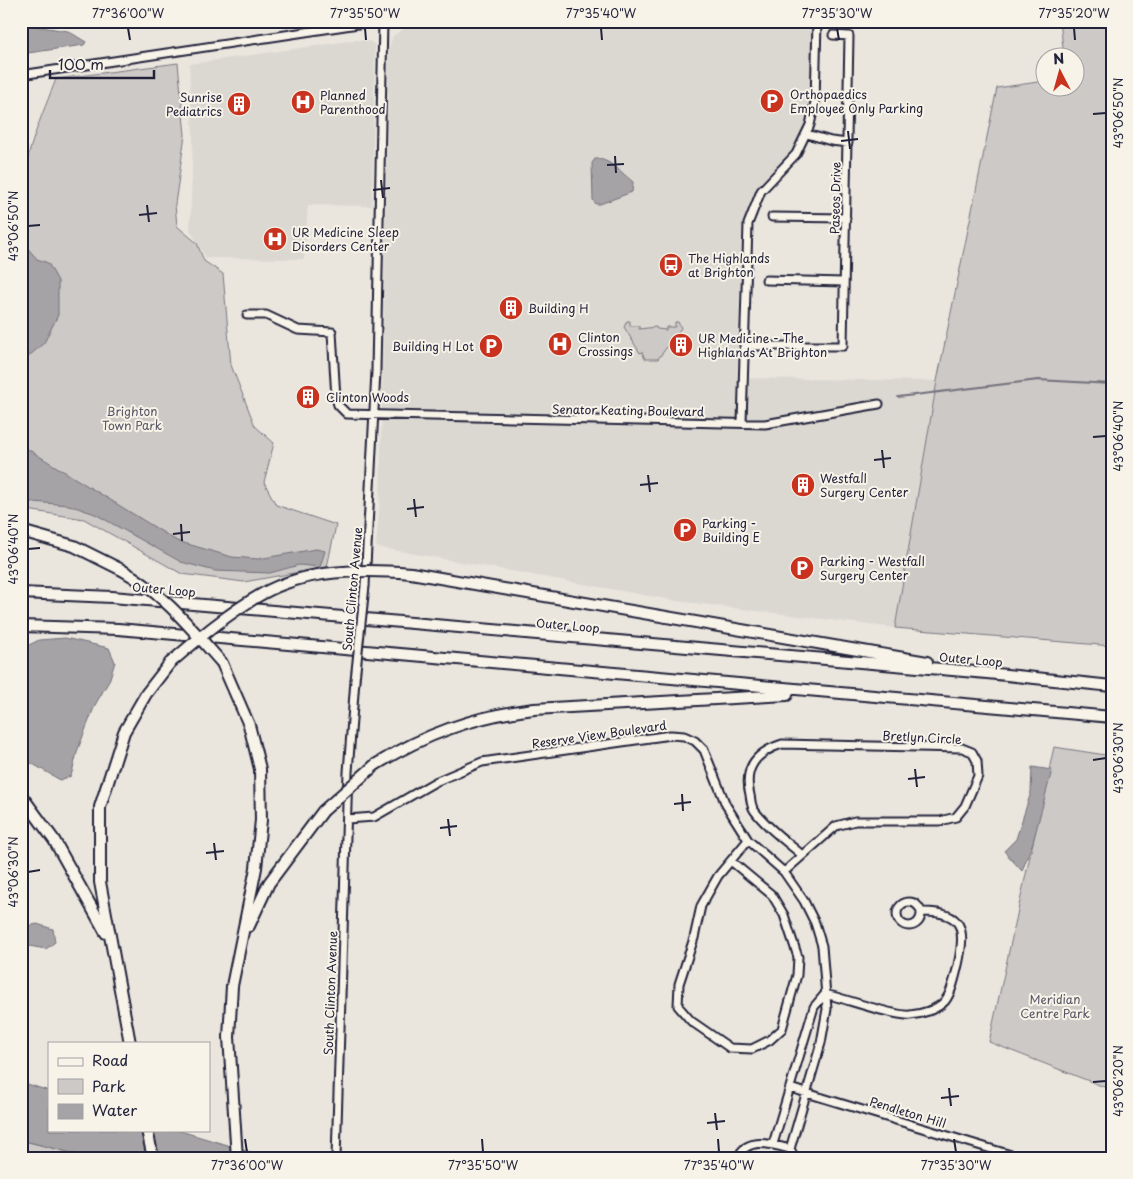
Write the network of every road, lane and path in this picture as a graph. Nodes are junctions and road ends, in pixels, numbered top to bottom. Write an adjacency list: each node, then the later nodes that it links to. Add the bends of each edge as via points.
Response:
1 (378, 21): 5 (street)
2 (383, 21): 15 (street, South Clinton Avenue)
3 (817, 21): 6 (street, via 815,102)
4 (833, 35): 7 (street, Paseos Drive, via 849,36)
5 (21, 75)
6 (807, 134): 7 (street); 13 (street, via 796,154 762,191 751,213 747,234)
7 (848, 142): 9 (street, Paseos Drive)
8 (772, 217): 9 (street)
9 (846, 218): 11 (street, Paseos Drive)
10 (766, 280): 11 (street)
11 (844, 282): 13 (street, Paseos Drive, via 843,346)
12 (247, 315): 15 (street, Senator Keating Boulevard, via 266,315 304,331 332,332 338,405 348,414)
13 (744, 346): 16 (street)
14 (880, 404): 16 (street, Senator Keating Boulevard, via 785,422)
15 (374, 416): 16 (street, Senator Keating Boulevard); 25 (street, South Clinton Avenue, bridge)
16 (742, 423)
17 (21, 531): 31 (highway, bridge, via 74,546 122,570 163,598 222,663 249,725 260,769 261,820)
18 (21, 593): 20 (highway, Outer Loop, via 112,597)
19 (21, 626): 22 (highway, via 118,629)
20 (987, 673): 21 (highway, Outer Loop); 32 (highway, bridge, via 411,572 373,569 332,573 285,585 263,593 218,622 170,663 146,694 124,732 100,807 100,882)
21 (1112, 686)
22 (820, 693): 23 (highway); 31 (highway, bridge, via 501,713 443,730 407,745 375,765 323,811 269,883)
23 (1112, 717)
24 (21, 795): 32 (highway, via 54,840)
25 (347, 819): 26 (street, Reserve View Boulevard, via 374,817 435,782 482,762 671,735 695,741 704,750 726,805); 40 (street, South Clinton Avenue)
26 (748, 840): 28 (street); 29 (street, Reserve View Boulevard)
27 (802, 855): 27 (street, Bretlyn Circle, via 836,826 854,821 940,821 956,817 965,806 978,776 977,761 972,752 962,748 782,744 767,749 754,760 749,773 748,789 753,809); 29 (street, Bretlyn Circle)
28 (731, 861): 28 (street, via 701,906 679,984 678,1006 692,1021 730,1048 752,1049 782,1029 797,976 798,957 784,915 772,895)
29 (784, 872): 33 (street, Reserve View Boulevard, via 815,923 822,946)
30 (921, 912): 33 (street, via 940,912 952,917 962,933 963,943 953,983 944,1001 932,1010 907,1016)
31 (243, 938): 42 (highway, via 232,986 229,1028)
32 (110, 941): 34 (highway)
33 (825, 994): 35 (street, via 814,1007); 36 (street, Reserve View Boulevard, via 827,1009)
34 (130, 1042)
35 (790, 1088): 36 (street, Pendleton Hill); 38 (street)
36 (806, 1093): 39 (street, Reserve View Boulevard); 45 (street, Pendleton Hill)
37 (147, 1132): 41 (highway)
38 (773, 1144): 39 (street); 43 (street, via 748,1145)
39 (790, 1149): 44 (street)
40 (336, 1157)
41 (153, 1158)
42 (237, 1158)
43 (738, 1158)
44 (795, 1158)
45 (1020, 1158)

